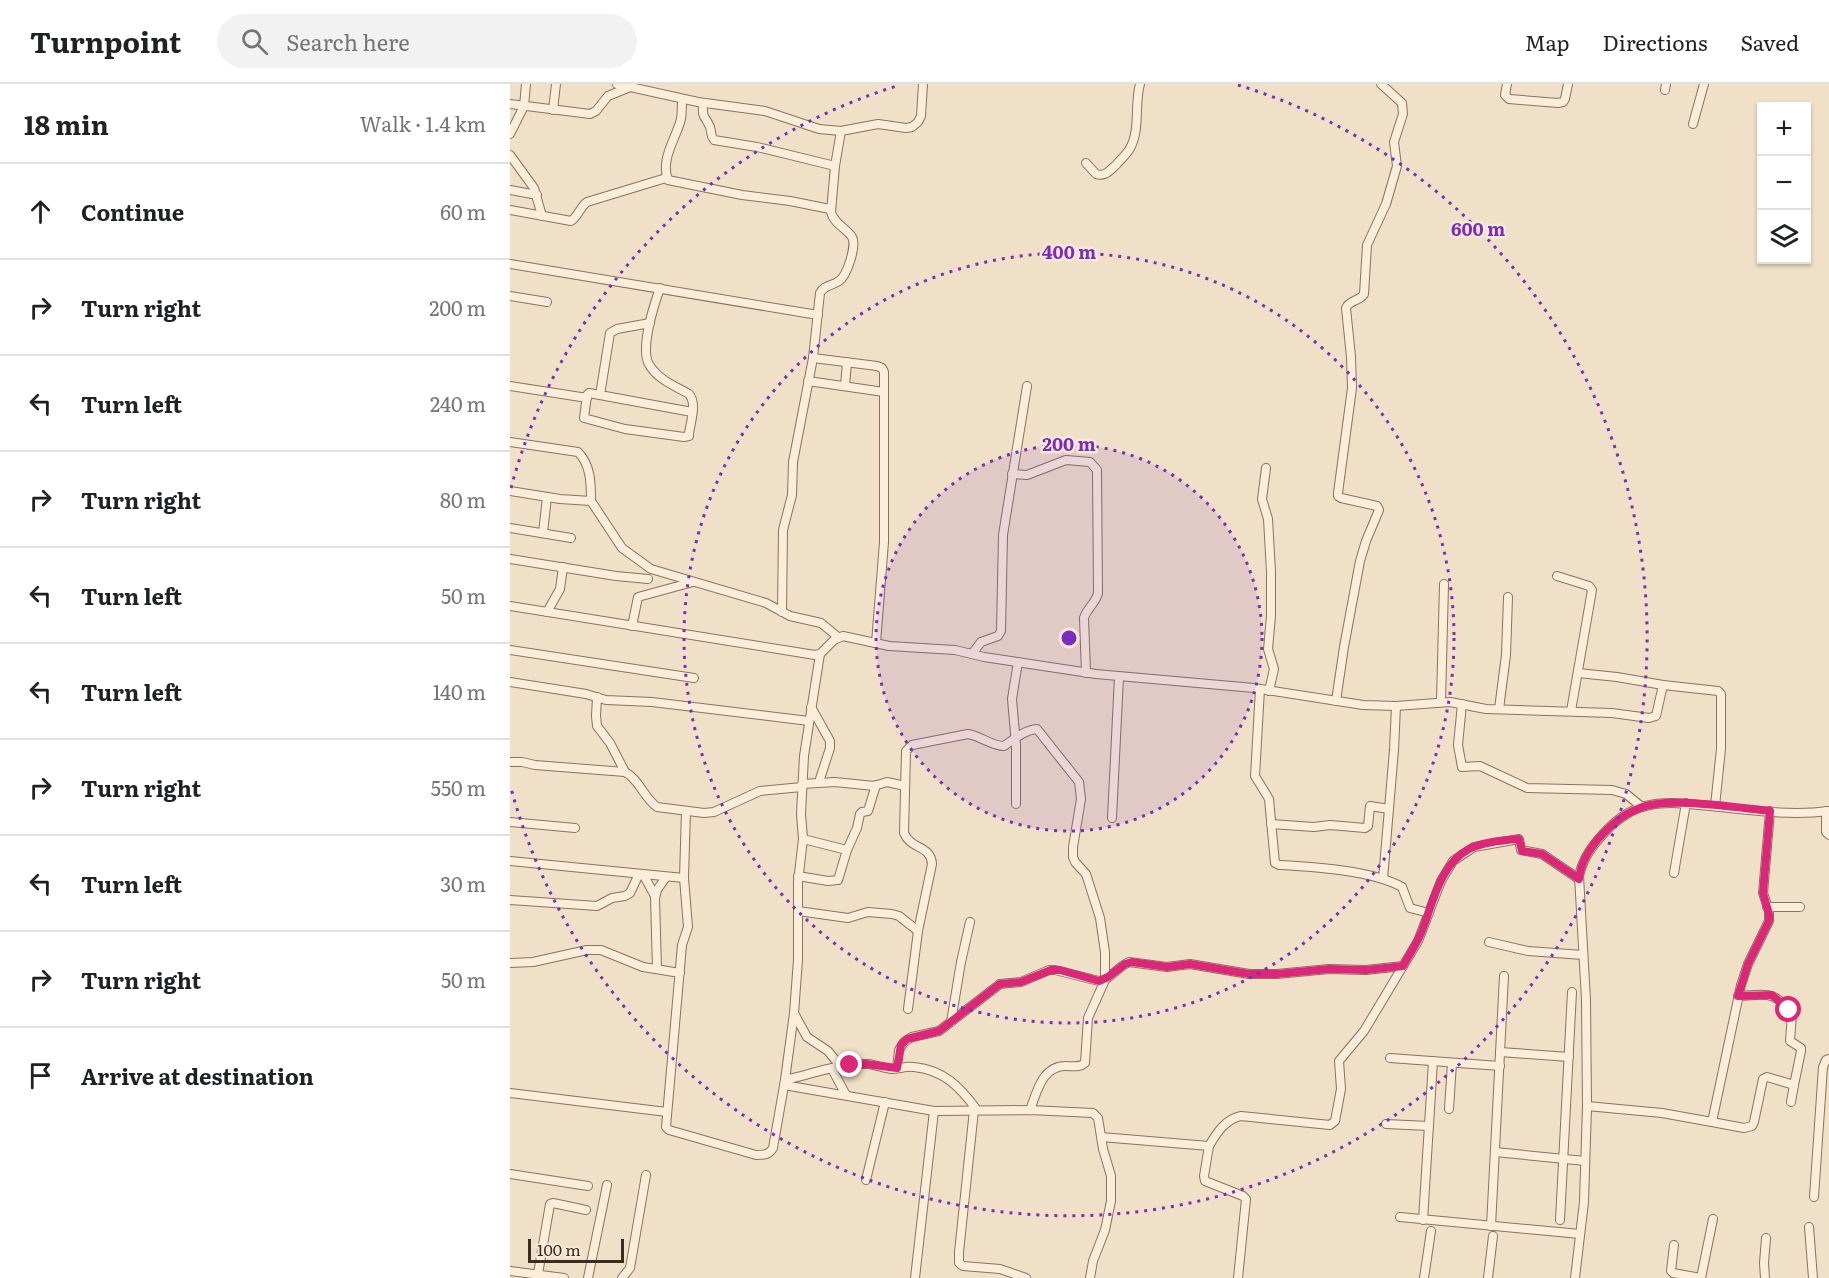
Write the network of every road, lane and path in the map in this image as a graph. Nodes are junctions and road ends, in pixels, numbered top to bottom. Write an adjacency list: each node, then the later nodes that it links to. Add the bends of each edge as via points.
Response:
1 (526, 84): 16 (street)
2 (556, 84): 17 (street)
3 (617, 84): 11 (street)
4 (652, 84): 12 (street)
5 (923, 84): 19 (street, via 921,116 912,127 878,124)
6 (1140, 84): 22 (street, via 1129,150 1102,175)
7 (1381, 84): 82 (street, via 1402,103 1403,114 1394,142 1397,166 1386,204 1367,245 1364,294 1346,308 1352,388 1338,493 1341,498 1379,509 1360,561)
8 (1507, 84): 9 (street, via 1505,95 1509,99 1558,103 1565,99)
9 (1568, 84)
10 (1704, 84): 18 (street)
11 (630, 87): 12 (street); 17 (street, via 606,98 592,114)
12 (651, 93): 13 (street)
13 (682, 99): 14 (street); 24 (street, via 681,121 668,152)
14 (703, 103): 19 (street, via 752,109 819,129); 23 (street, via 703,116 714,140)
15 (510, 104): 16 (street)
16 (524, 106): 17 (street); 20 (street)
17 (553, 110)
18 (1693, 124)
19 (841, 131): 23 (street)
20 (510, 134)
21 (510, 155): 26 (street)
22 (1086, 163)
23 (834, 166): 27 (street)
24 (666, 178): 27 (street); 29 (street, via 587,202 571,221)
25 (510, 190): 26 (street)
26 (537, 195): 29 (street)
27 (830, 209): 34 (street, via 833,219 854,241 843,278 821,291)
28 (510, 210): 29 (street)
29 (542, 216)
30 (510, 264): 31 (street)
31 (660, 288): 34 (street); 35 (street)
32 (510, 296): 33 (street)
33 (547, 302)
34 (818, 315): 36 (street)
35 (651, 323): 43 (street, via 610,333); 45 (street, via 646,350 648,364 691,396)
36 (813, 358): 37 (street); 38 (street)
37 (847, 362): 41 (street); 42 (street, via 882,368)
38 (808, 381): 41 (street); 66 (street, via 793,462 792,495 783,530)
39 (510, 386): 44 (street)
40 (1028, 386): 48 (street)
41 (845, 387): 42 (street)
42 (884, 392): 69 (street, via 884,542)
43 (600, 395): 44 (street, via 589,393); 45 (street)
44 (587, 398): 45 (street, via 583,416 586,419 674,436 688,436)
45 (692, 412)
46 (510, 441): 51 (street, via 578,452 589,473)
47 (1266, 468): 80 (street, via 1262,499 1268,519 1268,649 1274,669)
48 (1012, 474): 72 (street, via 1003,535 1001,631 981,642); 74 (street, via 1030,474 1066,460 1089,462 1098,470 1098,593 1084,618)
49 (510, 491): 50 (street)
50 (547, 497): 51 (street); 53 (street)
51 (591, 501): 56 (street, via 622,548)
52 (510, 528): 53 (street)
53 (543, 533): 54 (street)
54 (571, 538)
55 (510, 559): 57 (street)
56 (644, 565): 59 (street); 60 (street)
57 (563, 567): 59 (street); 65 (street, via 560,589)
58 (1557, 576): 75 (street, via 1592,590)
59 (648, 579): 62 (street)
60 (694, 582): 62 (street); 66 (street, via 766,603)
61 (1444, 584): 83 (street)
62 (652, 594): 67 (street, via 639,596)
63 (1508, 597): 87 (street)
64 (510, 606): 65 (street)
65 (547, 612): 67 (street)
66 (782, 612): 68 (street, via 821,623)
67 (632, 626): 71 (street)
68 (838, 637): 69 (street); 71 (street)
69 (876, 643): 72 (street)
70 (510, 650): 77 (street)
71 (820, 654): 86 (street)
72 (972, 654): 73 (street)
73 (1018, 662): 74 (street); 90 (street, via 1012,699)
74 (1086, 673): 76 (street)
75 (1578, 673): 79 (street); 88 (street)
76 (1119, 677): 80 (street); 105 (street)
77 (694, 678)
78 (510, 682): 81 (street)
79 (1664, 685): 88 (street, via 1655,717); 99 (street, via 1720,692 1721,749)
80 (1265, 690): 82 (street); 107 (street, via 1255,771 1256,780 1269,800)
81 (597, 697): 89 (street); 92 (street, via 597,726)
82 (1336, 700): 85 (street)
83 (1440, 702): 84 (street); 85 (street)
84 (1462, 704): 87 (street); 100 (street, via 1458,739 1462,767 1480,766 1527,788 1612,789)
85 (1396, 706): 101 (street)
86 (811, 707): 89 (street); 93 (street, via 830,741)
87 (1499, 709): 88 (street)
88 (1571, 711)
89 (809, 721): 94 (street)
90 (1015, 738): 96 (street, via 1004,746 968,734 912,745 906,751); 98 (street); 135 (street, via 1037,729 1079,782 1081,799 1073,857 1086,874 1100,918)
91 (510, 762): 92 (street)
92 (625, 772): 102 (street, via 654,805)
93 (819, 783): 94 (street); 95 (street)
94 (802, 785): 102 (street, via 760,791 714,812); 110 (street)
95 (876, 785): 96 (street); 111 (street, via 868,811 860,814)
96 (904, 786): 127 (street, via 905,837 932,858)
97 (1686, 803): 99 (street); 100 (street); 113 (street)
98 (1016, 804)
99 (1715, 806): 103 (street)
100 (1642, 807): 119 (street, via 1611,825 1582,864)
101 (1389, 809): 107 (street, via 1370,806 1365,828); 118 (street)
102 (686, 811): 117 (street)
103 (1770, 811): 104 (street); 123 (street, via 1763,893)
104 (1827, 811): 109 (street)
105 (1112, 818)
106 (510, 822): 108 (street)
107 (1272, 824): 118 (street, via 1276,864)
108 (575, 828)
109 (1829, 835)
110 (803, 839): 111 (street); 115 (street)
111 (848, 850): 115 (street, via 837,881)
112 (510, 861): 114 (street)
113 (1674, 873)
114 (641, 874): 116 (street); 120 (street); 121 (street, via 630,893 597,906)
115 (798, 876): 124 (street)
116 (666, 877): 117 (street); 120 (street)
117 (684, 878): 133 (street, via 688,927)
118 (1383, 879): 125 (street, via 1402,887 1409,907)
119 (1579, 879): 125 (street, via 1542,854 1522,851 1519,839 1483,844 1453,861); 129 (street)
120 (655, 896): 132 (street)
121 (510, 900)
122 (1800, 906): 123 (street)
123 (1767, 907): 137 (street, via 1769,921)
124 (798, 911): 127 (street, via 848,918 865,912 892,914); 139 (street)
125 (1429, 913): 131 (street)
126 (970, 922): 140 (street)
127 (918, 931): 138 (street)
128 (1489, 942): 129 (street, via 1528,951)
129 (1583, 955): 157 (street)
130 (510, 963): 132 (street, via 595,950)
131 (1403, 966): 135 (street, via 1249,974 1190,964 1167,967 1132,962); 167 (street, via 1364,1031 1339,1061 1341,1089 1333,1124 1236,1117 1217,1132)
132 (657, 969): 133 (street)
133 (680, 973): 162 (street)
134 (1504, 976): 141 (street)
135 (1104, 980): 140 (street, via 1048,970 1021,982 1000,984); 160 (street, via 1088,1018 1085,1064 1061,1066 1045,1075)
136 (1572, 992): 142 (street)
137 (1738, 996): 152 (street, via 1772,995 1792,1014 1790,1041 1801,1048); 163 (street)
138 (908, 1009)
139 (794, 1013): 148 (street, via 807,1037 828,1051); 151 (street)
140 (951, 1022): 149 (street, via 935,1033 904,1042)
141 (1500, 1052): 142 (street); 147 (street)
142 (1569, 1057): 169 (street)
143 (1390, 1058): 145 (street)
144 (1829, 1059): 176 (street, via 1823,1067)
145 (1433, 1061): 146 (street); 165 (street)
146 (1452, 1063): 147 (street); 158 (street)
147 (1500, 1066): 168 (street)
148 (841, 1067): 149 (street, via 866,1064); 150 (street)
149 (897, 1068): 159 (street, via 915,1067 941,1074 958,1087)
150 (832, 1069): 151 (street); 154 (street)
151 (785, 1082): 154 (street); 162 (street, via 773,1148 765,1155 669,1130)
152 (1794, 1085): 156 (street); 163 (street, via 1765,1077 1749,1128)
153 (510, 1093): 162 (street)
154 (846, 1095): 155 (street)
155 (885, 1102): 161 (street); 173 (street)
156 (1791, 1102)
157 (1587, 1106): 163 (street); 170 (street)
158 (1449, 1109)
159 (975, 1110): 160 (street); 161 (street); 195 (street, via 959,1263 1000,1269)
160 (1030, 1110): 166 (street, via 1093,1113 1098,1118)
161 (934, 1111): 194 (street)
162 (667, 1112)
163 (1712, 1122)
164 (1386, 1124): 165 (street)
165 (1429, 1126): 180 (street)
166 (1101, 1137): 167 (street); 196 (street, via 1111,1176 1111,1201)
167 (1209, 1146): 197 (street, via 1205,1181 1246,1200)
168 (1495, 1152): 169 (street); 182 (street)
169 (1564, 1159): 170 (street); 181 (street)
170 (1585, 1161): 185 (street)
171 (510, 1174): 175 (street)
172 (646, 1175): 193 (street, via 630,1268)
173 (866, 1180)
174 (607, 1185): 192 (street)
175 (588, 1186)
176 (1814, 1197)
177 (586, 1210): 190 (street, via 550,1204)
178 (1400, 1218): 180 (street)
179 (1713, 1219): 201 (street)
180 (1423, 1220): 182 (street)
181 (1560, 1220)
182 (1491, 1226): 185 (street)
183 (1809, 1227): 203 (street)
184 (1431, 1231): 198 (street)
185 (1580, 1234): 200 (street)
186 (1493, 1236): 199 (street)
187 (1766, 1238): 202 (street)
188 (1674, 1245): 201 (street, via 1671,1271)
189 (510, 1271): 190 (street)
190 (538, 1274): 191 (street)
191 (564, 1278)
192 (588, 1278)
193 (622, 1278)
194 (915, 1278)
195 (1026, 1278)
196 (1090, 1278)
197 (1238, 1278)
198 (1424, 1278)
199 (1488, 1278)
200 (1575, 1278)
201 (1701, 1278)
202 (1765, 1278)
203 (1813, 1278)

